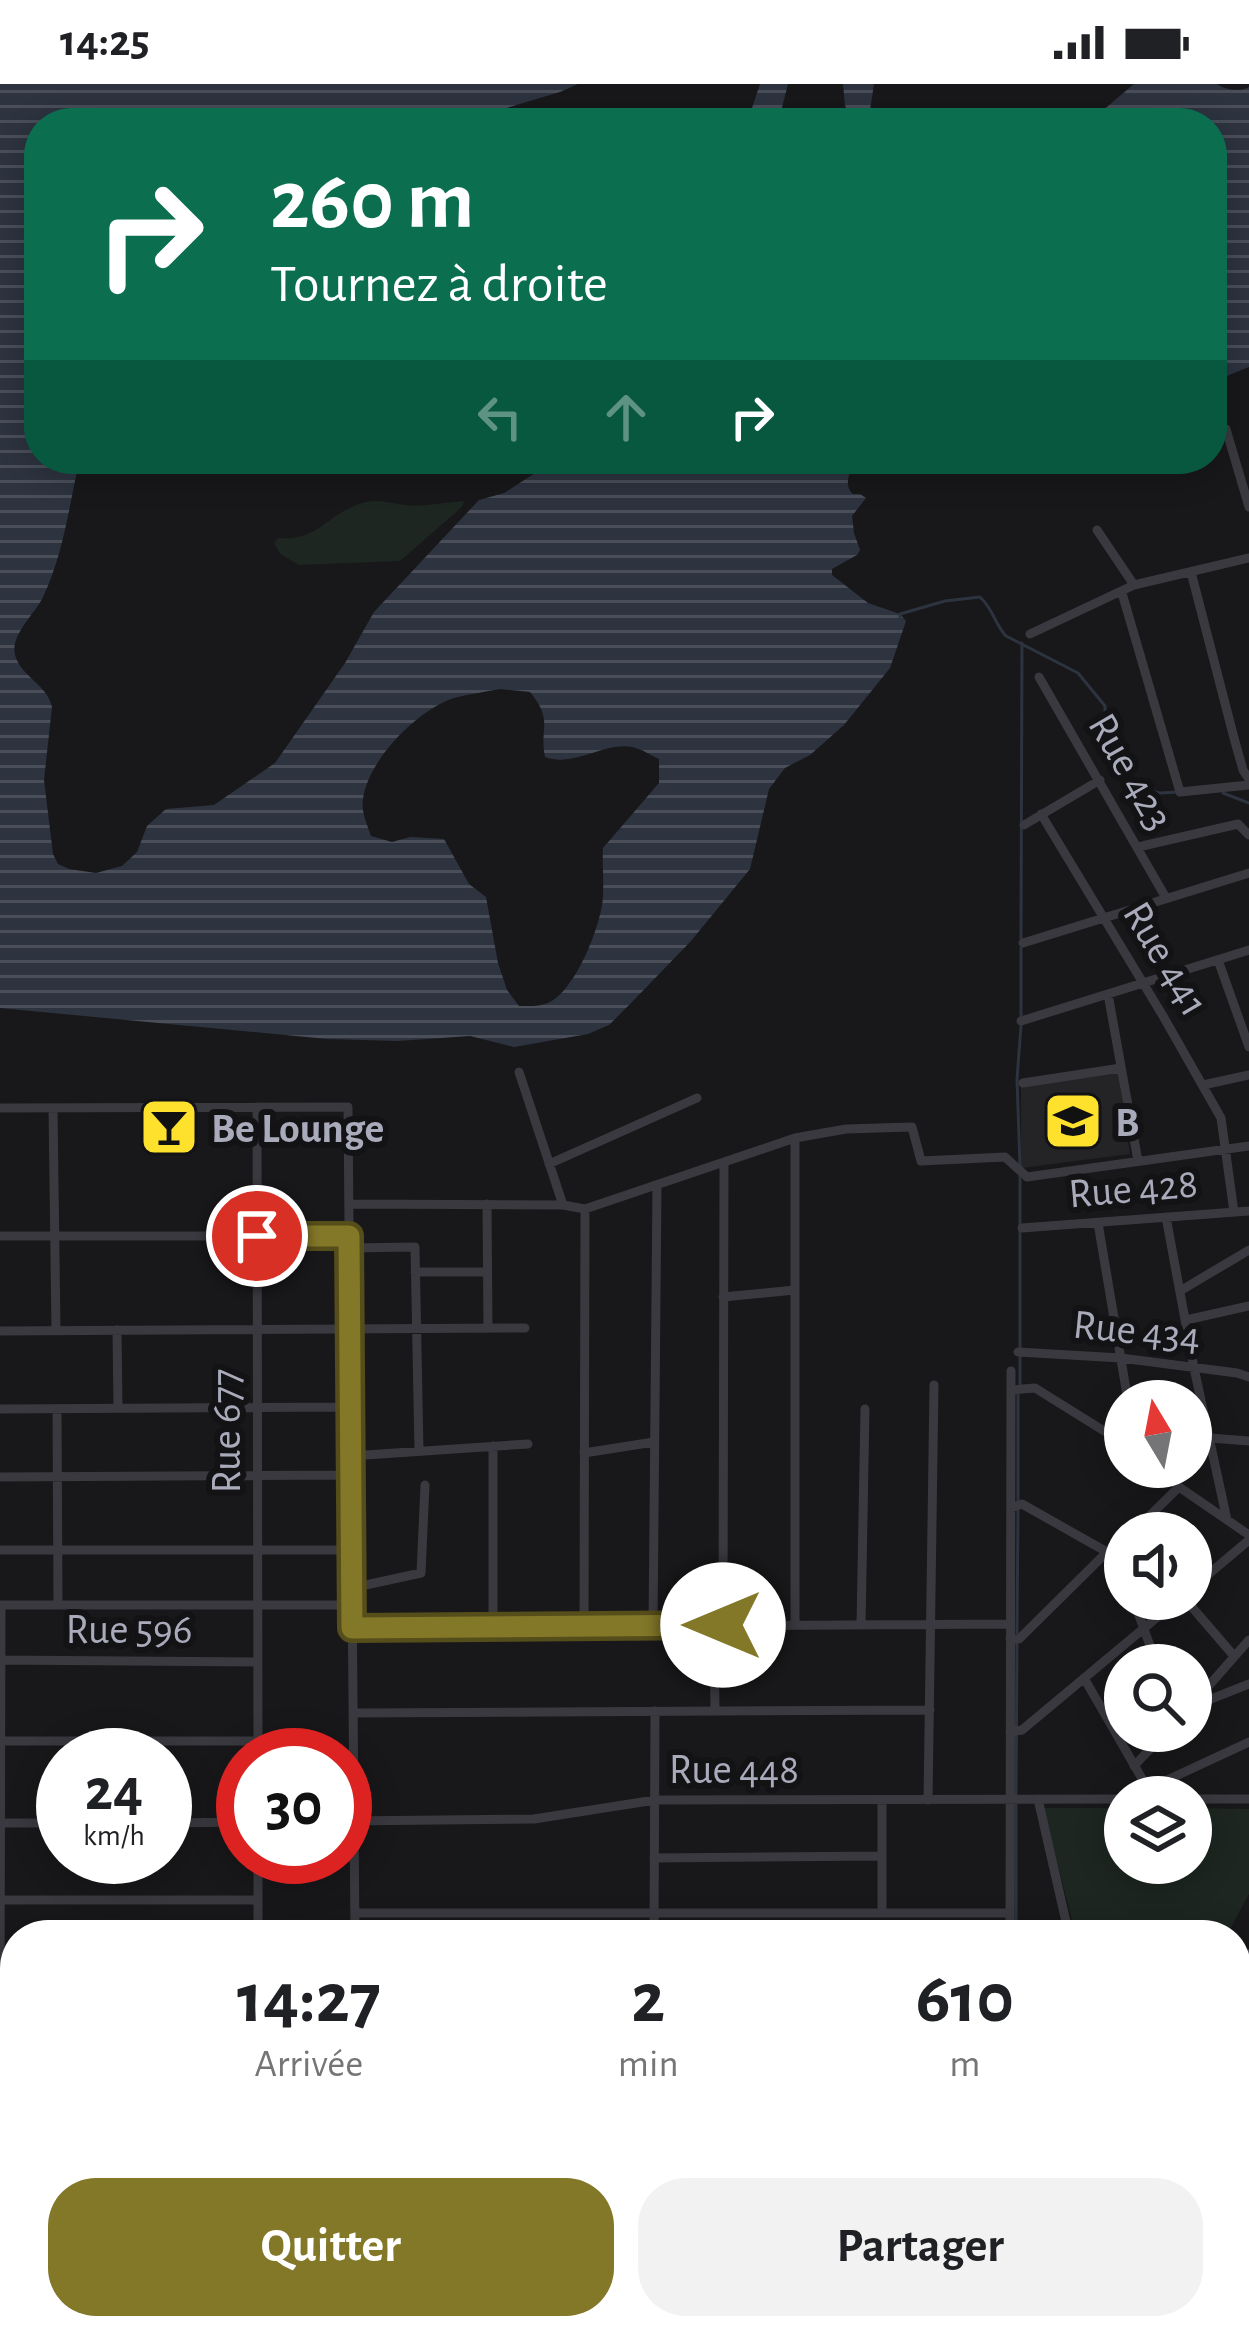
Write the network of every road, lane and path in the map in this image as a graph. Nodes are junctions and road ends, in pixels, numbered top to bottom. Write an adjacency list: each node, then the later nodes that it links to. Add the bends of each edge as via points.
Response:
1 (1227, 432): 2 (street)
2 (1248, 500)
3 (1096, 530): 6 (street)
4 (1249, 558): 5 (street)
5 (1191, 572): 6 (street); 11 (street)
6 (1134, 586): 7 (street)
7 (1122, 593): 8 (street); 11 (street, via 1180,792)
8 (1030, 634)
9 (1039, 677): 10 (street, Rue 423)
10 (1100, 780): 12 (street); 15 (street, Rue 423)
11 (1249, 782)
12 (1041, 814): 13 (street); 18 (street, Rue 441)
13 (1024, 825)
14 (1249, 835): 15 (street, via 1238,824)
15 (1138, 847): 17 (street, Rue 423)
16 (1249, 872): 17 (street)
17 (1166, 898): 18 (street)
18 (1104, 917): 19 (street); 22 (street, Rue 441)
19 (1024, 943)
20 (1249, 950): 21 (street)
21 (1219, 960): 22 (street); 24 (street)
22 (1142, 983): 23 (street); 31 (street, Rue 441)
23 (1108, 994): 25 (street); 27 (street)
24 (1243, 1012): 26 (street)
25 (1021, 1021)
26 (1249, 1047)
27 (1121, 1068): 30 (street); 39 (street)
28 (519, 1072): 40 (street)
29 (1249, 1075): 31 (street)
30 (1023, 1084)
31 (1203, 1085): 38 (street, Rue 441)
32 (697, 1098): 40 (street)
33 (257, 1107): 35 (street); 43 (street, via 348,1107); 54 (street, Rue 677)
34 (0, 1108): 35 (street)
35 (53, 1108): 53 (street)
36 (795, 1138): 39 (street, via 912,1127 921,1161 1005,1157 1025,1177); 41 (street); 59 (street)
37 (1249, 1146): 38 (street)
38 (1228, 1150): 39 (street); 48 (street, Rue 441)
39 (1138, 1161)
40 (549, 1164): 45 (street)
41 (724, 1164): 42 (street); 61 (street)
42 (657, 1186): 46 (street); 90 (street)
43 (349, 1204): 44 (street); 55 (street)
44 (487, 1204): 45 (street); 58 (street)
45 (563, 1205): 46 (street)
46 (585, 1209): 95 (street)
47 (1249, 1210): 48 (street, Rue 428)
48 (1234, 1212): 49 (street, Rue 428)
49 (1166, 1217): 50 (street, Rue 428); 60 (street)
50 (1098, 1223): 51 (street, Rue 428); 73 (street)
51 (1022, 1228)
52 (0, 1236): 53 (street)
53 (55, 1236): 54 (street); 70 (street)
54 (257, 1236): 55 (street); 67 (street, Rue 677)
55 (349, 1242): 57 (street, via 415,1247); 68 (street)
56 (1249, 1250): 60 (street)
57 (415, 1272): 58 (street); 64 (street)
58 (487, 1272): 65 (street)
59 (795, 1291): 61 (street); 123 (street)
60 (1180, 1291): 63 (street)
61 (723, 1297): 128 (street)
62 (1249, 1306): 63 (street)
63 (1186, 1320): 74 (street)
64 (416, 1328): 65 (street); 68 (street); 94 (street)
65 (488, 1328): 66 (street)
66 (525, 1328)
67 (258, 1329): 68 (street); 71 (street); 84 (street, Rue 677)
68 (350, 1329): 81 (street)
69 (0, 1330): 70 (street)
70 (56, 1330): 71 (street)
71 (116, 1330): 83 (street)
72 (1018, 1352): 73 (street, Rue 434)
73 (1121, 1358): 74 (street, Rue 434); 77 (street)
74 (1194, 1368): 76 (street, Rue 434); 78 (street)
75 (1011, 1372): 80 (street)
76 (1249, 1377)
77 (1125, 1380)
78 (1197, 1380)
79 (934, 1385): 125 (street)
80 (1011, 1390): 87 (street, via 1035,1388); 104 (street)
81 (351, 1407): 84 (street); 96 (street)
82 (57, 1408): 83 (street); 85 (street); 99 (street)
83 (118, 1408): 84 (street)
84 (258, 1408): 97 (street, Rue 677)
85 (0, 1409)
86 (866, 1409): 124 (street)
87 (1104, 1431)
88 (1212, 1438): 89 (street)
89 (1249, 1441)
90 (654, 1442): 95 (street); 127 (street)
91 (529, 1444): 92 (street)
92 (494, 1446): 94 (street); 129 (street)
93 (1212, 1448): 106 (street)
94 (419, 1451): 96 (street)
95 (584, 1453): 130 (street)
96 (351, 1456): 98 (street)
97 (258, 1475): 98 (street); 99 (street); 111 (street, Rue 677)
98 (351, 1475): 112 (street)
99 (57, 1476): 100 (street); 110 (street)
100 (0, 1477)
101 (425, 1485): 115 (street, via 421,1573)
102 (1179, 1488): 105 (street)
103 (1181, 1488): 106 (street)
104 (1011, 1508): 108 (street, via 1022,1504); 126 (street)
105 (1154, 1512)
106 (1227, 1520): 107 (street)
107 (1249, 1538): 114 (street)
108 (1104, 1547)
109 (0, 1550): 110 (street)
110 (58, 1550): 111 (street); 117 (street)
111 (258, 1550): 112 (street); 118 (street, Rue 677)
112 (352, 1550): 115 (street)
113 (1104, 1557): 133 (street)
114 (1212, 1571)
115 (352, 1588): 119 (street)
116 (0, 1605): 117 (street); 137 (street)
117 (58, 1605): 118 (street)
118 (258, 1605): 119 (street); 138 (street, Rue 677)
119 (352, 1605): 131 (street)
120 (1141, 1620): 132 (street)
121 (1154, 1620): 132 (street)
122 (1201, 1620): 136 (street)
123 (796, 1624): 124 (street); 128 (street)
124 (861, 1624): 125 (street)
125 (931, 1624): 126 (street); 143 (street)
126 (1010, 1624): 133 (street)
127 (652, 1626): 128 (street); 130 (street)
128 (718, 1626): 145 (street)
129 (494, 1627): 130 (street); 131 (street)
130 (584, 1627)
131 (352, 1628): 146 (street)
132 (1144, 1628): 135 (street); 139 (street)
133 (1015, 1639): 149 (street)
134 (1249, 1640): 136 (street)
135 (1150, 1644)
136 (1234, 1656): 140 (street)
137 (0, 1660): 138 (street, Rue 596); 151 (street)
138 (258, 1662): 147 (street, Rue 677)
139 (1084, 1678): 149 (street); 154 (street)
140 (1212, 1682)
141 (1249, 1684): 142 (street)
142 (1212, 1698)
143 (930, 1710): 145 (street); 157 (street)
144 (655, 1711): 145 (street); 146 (street); 162 (street)
145 (715, 1711)
146 (353, 1713): 148 (street)
147 (258, 1728)
148 (353, 1728)
149 (1015, 1731): 164 (street)
150 (216, 1741): 151 (street)
151 (0, 1742): 166 (street)
152 (1249, 1742): 156 (street)
153 (1147, 1752): 154 (street)
154 (1134, 1766): 155 (street)
155 (1139, 1776)
156 (1182, 1776)
157 (928, 1799): 163 (street, Rue 448); 164 (street, Rue 448)
158 (1038, 1799): 159 (street, Rue 448); 164 (street, Rue 448); 182 (street)
159 (1104, 1799)
160 (1212, 1799): 161 (street)
161 (1249, 1799)
162 (655, 1800): 163 (street, Rue 448); 165 (street, Rue 448, via 533,1819); 169 (street)
163 (882, 1800): 168 (street)
164 (1010, 1800): 177 (street)
165 (372, 1821)
166 (0, 1823): 167 (street); 172 (street)
167 (36, 1823)
168 (882, 1856): 169 (street); 174 (street)
169 (654, 1858): 176 (street)
170 (258, 1884): 173 (street)
171 (353, 1884): 175 (street)
172 (0, 1900): 173 (street); 183 (street)
173 (258, 1900): 178 (street)
174 (881, 1912): 176 (street); 177 (street)
175 (355, 1913): 176 (street); 179 (street)
176 (654, 1913): 180 (street)
177 (1010, 1913): 181 (street)
178 (258, 1920)
179 (355, 1920)
180 (654, 1920)
181 (1010, 1920)
182 (1066, 1920)
183 (0, 1965): 184 (street)
184 (0, 2000)

